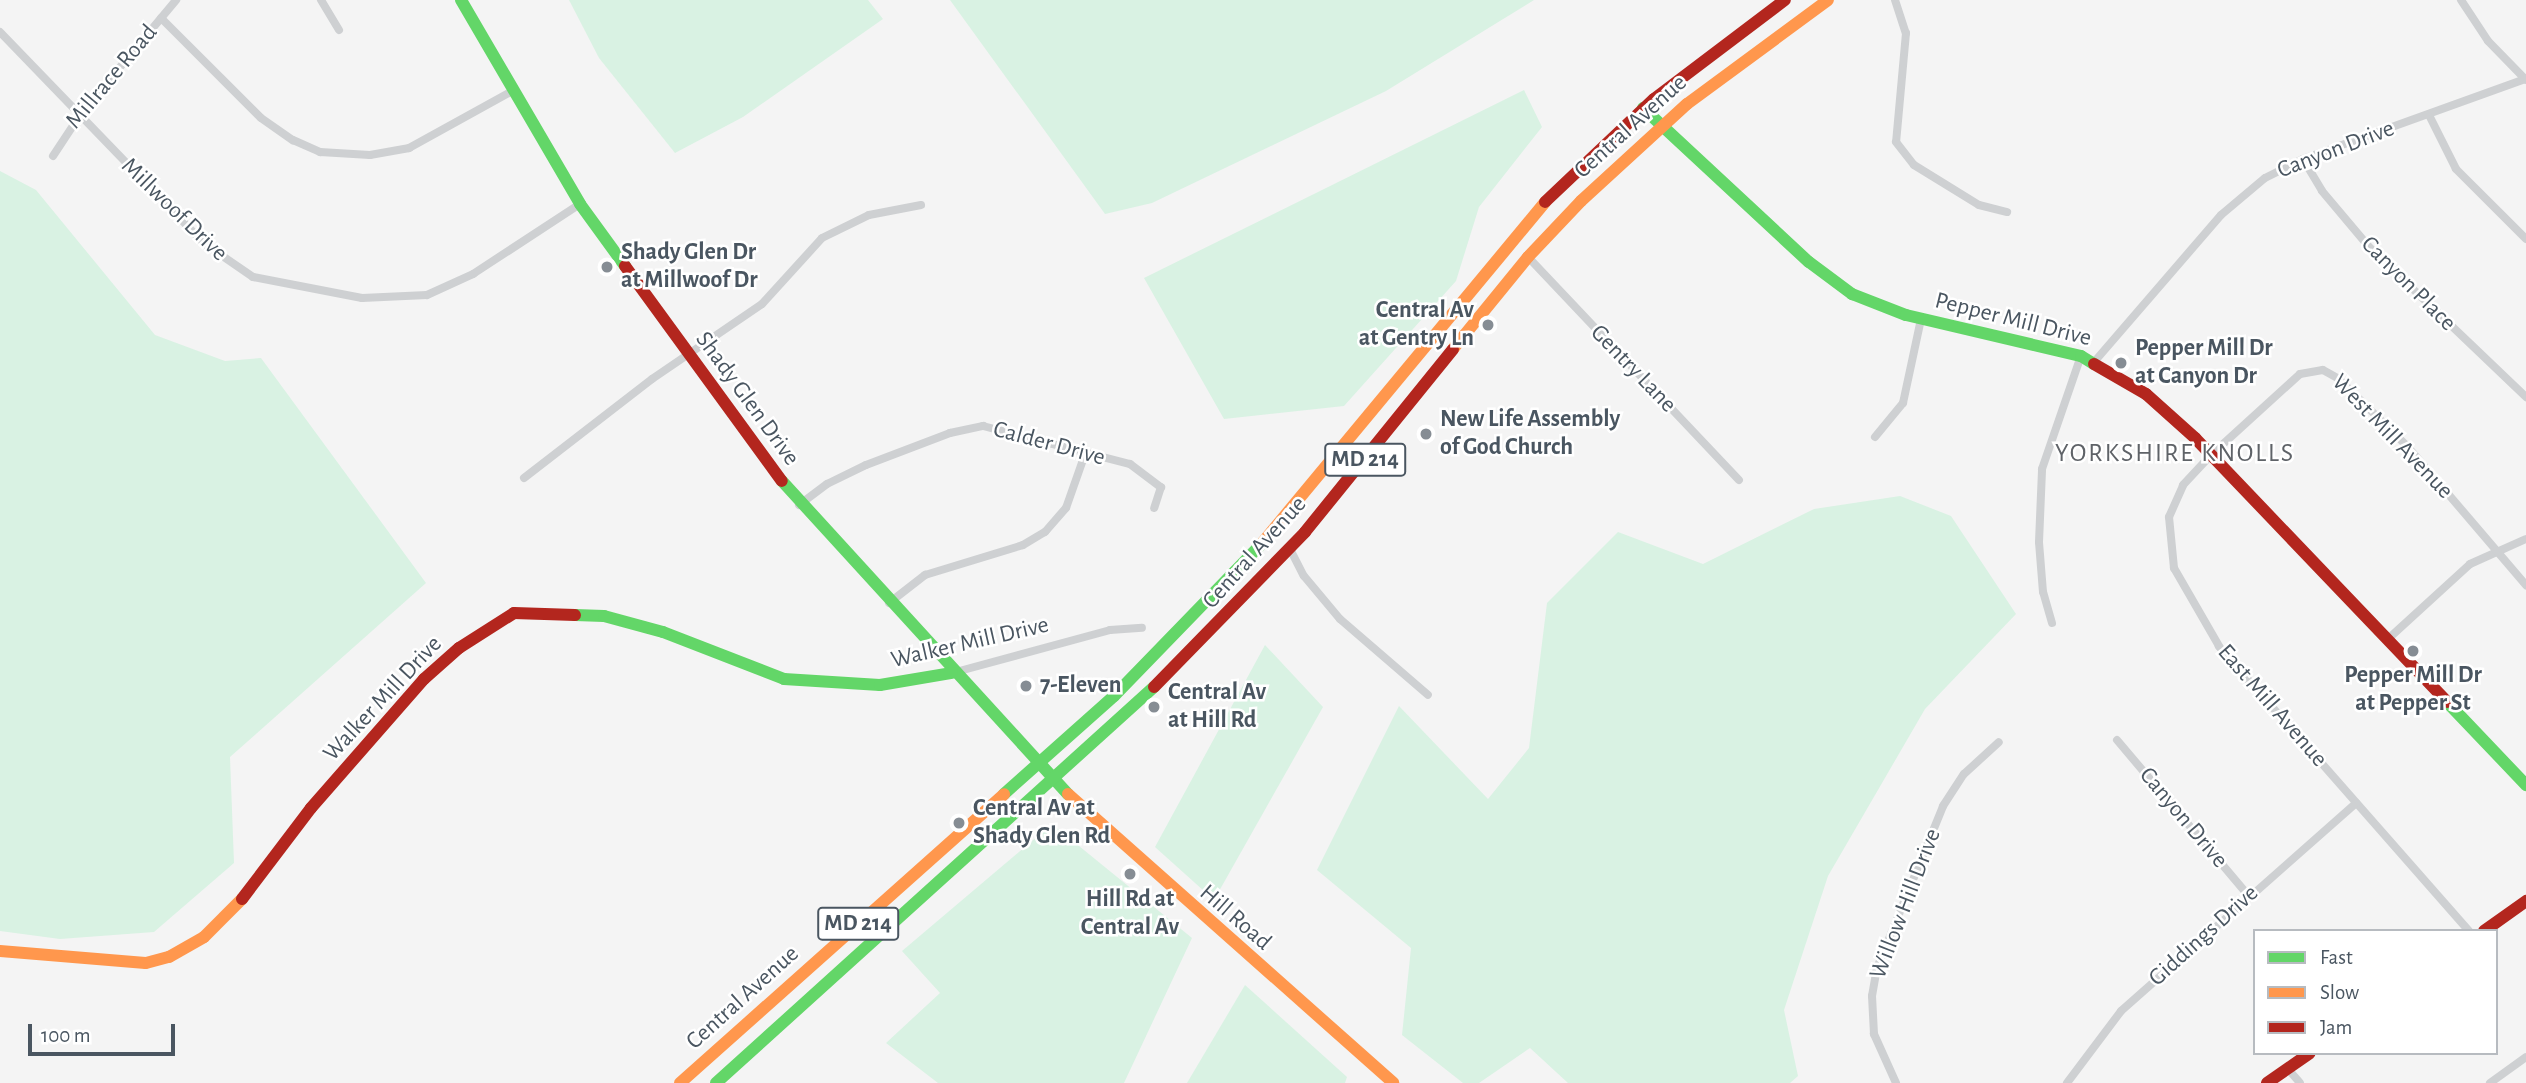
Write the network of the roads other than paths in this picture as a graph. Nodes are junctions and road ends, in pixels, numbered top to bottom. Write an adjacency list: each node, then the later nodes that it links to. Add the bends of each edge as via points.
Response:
1 (176, 0): 8 (street, Millrace Road)
2 (321, 0): 9 (street)
3 (461, 0): 12 (street, Shady Glen Drive)
4 (1785, 0): 13 (street, Central Avenue / MD 214)
5 (1828, 0): 16 (street, Central Avenue / MD 214)
6 (1895, 0): 21 (street, via 1906,33 1896,142 1914,165 1979,205)
7 (2461, 0): 11 (street, via 2482,34)
8 (161, 18): 12 (street, via 261,118 293,141 320,152 370,155 409,148); 14 (street, Millrace Road)
9 (339, 30)
10 (0, 32): 14 (street, Millwoof Drive)
11 (2525, 80): 15 (street, Canyon Drive)
12 (514, 90): 19 (street, Shady Glen Drive)
13 (1643, 108): 16 (street, Pepper Mill Drive); 48 (street, Central Avenue / MD 214, via 1577,168 1505,246 1267,538 1121,690)
14 (80, 115): 17 (street, Millrace Road); 19 (street, Millwoof Drive, via 217,256 253,277 298,287 381,300 427,295 473,274)
15 (2429, 115): 18 (street, Canyon Drive); 22 (street, via 2456,169)
16 (1662, 126): 23 (street, Central Avenue / MD 214); 24 (street, Pepper Mill Drive, via 1835,282 1868,302)
17 (53, 156)
18 (2303, 159): 27 (street, Canyon Drive, via 2264,178 2231,204); 28 (street, Canyon Place, via 2322,191 2370,248)
19 (580, 204): 25 (street, Shady Glen Drive)
20 (921, 205): 25 (street, via 881,211 838,228 812,247 762,304)
21 (2007, 212)
22 (2526, 239)
23 (1528, 257): 33 (street, Gentry Lane); 37 (street, Central Avenue / MD 214)
24 (1921, 319): 26 (street, Pepper Mill Drive); 29 (street, via 1903,403)
25 (688, 356): 32 (street); 34 (street, Shady Glen Drive)
26 (2081, 356): 27 (street, Pepper Mill Drive); 41 (street, via 2042,469 2039,542 2043,592)
27 (2095, 361): 31 (street, Pepper Mill Drive, via 2163,408)
28 (2526, 397)
29 (1875, 437)
30 (1085, 454): 34 (street, Calder Drive, via 1003,429 973,427 839,477); 35 (street, Calder Drive, via 1148,473 1161,487); 40 (street, via 1066,508 1045,532 1023,545 925,575)
31 (2211, 455): 38 (street, West Mill Avenue, via 2300,374 2310,369 2327,371 2415,454); 43 (street, Pepper Mill Drive); 51 (street, East Mill Avenue, via 2183,485 2171,508 2170,549 2179,581 2233,665)
32 (524, 478)
33 (1739, 480)
34 (799, 505): 40 (street, Shady Glen Drive)
35 (1154, 508)
36 (2526, 539): 38 (street)
37 (1290, 549): 45 (street, via 1304,576 1340,619); 49 (street, Central Avenue / MD 214, via 1185,659)
38 (2496, 549): 39 (street, West Mill Avenue); 43 (street, via 2451,579)
39 (2526, 585)
40 (889, 603): 44 (street, Shady Glen Drive)
41 (2052, 622)
42 (1142, 628): 44 (street, Walker Mill Drive, via 1110,630)
43 (2388, 639): 50 (street, Pepper Mill Drive)
44 (952, 673): 48 (street, Shady Glen Drive); 56 (street, Walker Mill Drive, via 880,685 777,678 663,632 604,616 514,614 459,648 424,679 311,808 252,889 204,937 169,957 146,963)
45 (1428, 695)
46 (2117, 740): 52 (street, Canyon Drive)
47 (1999, 742): 63 (street, Willow Hill Drive, via 1964,774 1943,806 1877,968 1872,996 1874,1034)
48 (1037, 764): 49 (street, Shady Glen Drive); 60 (street, Central Avenue / MD 214)
49 (1053, 781): 61 (street, Central Avenue / MD 214); 62 (street, Hill Road)
50 (2526, 785)
51 (2356, 803): 52 (street, Giddings Drive); 54 (street, East Mill Avenue)
52 (2248, 895): 64 (street, Giddings Drive, via 2121,1011)
53 (2526, 901): 55 (street)
54 (2467, 929)
55 (2487, 929)
56 (0, 951)
57 (2307, 1055): 59 (street)
58 (2526, 1057): 67 (street)
59 (2288, 1069): 65 (street); 66 (street)
60 (680, 1083)
61 (716, 1083)
62 (1393, 1083)
63 (1896, 1083)
64 (2067, 1083)
65 (2267, 1083)
66 (2300, 1083)
67 (2490, 1083)

